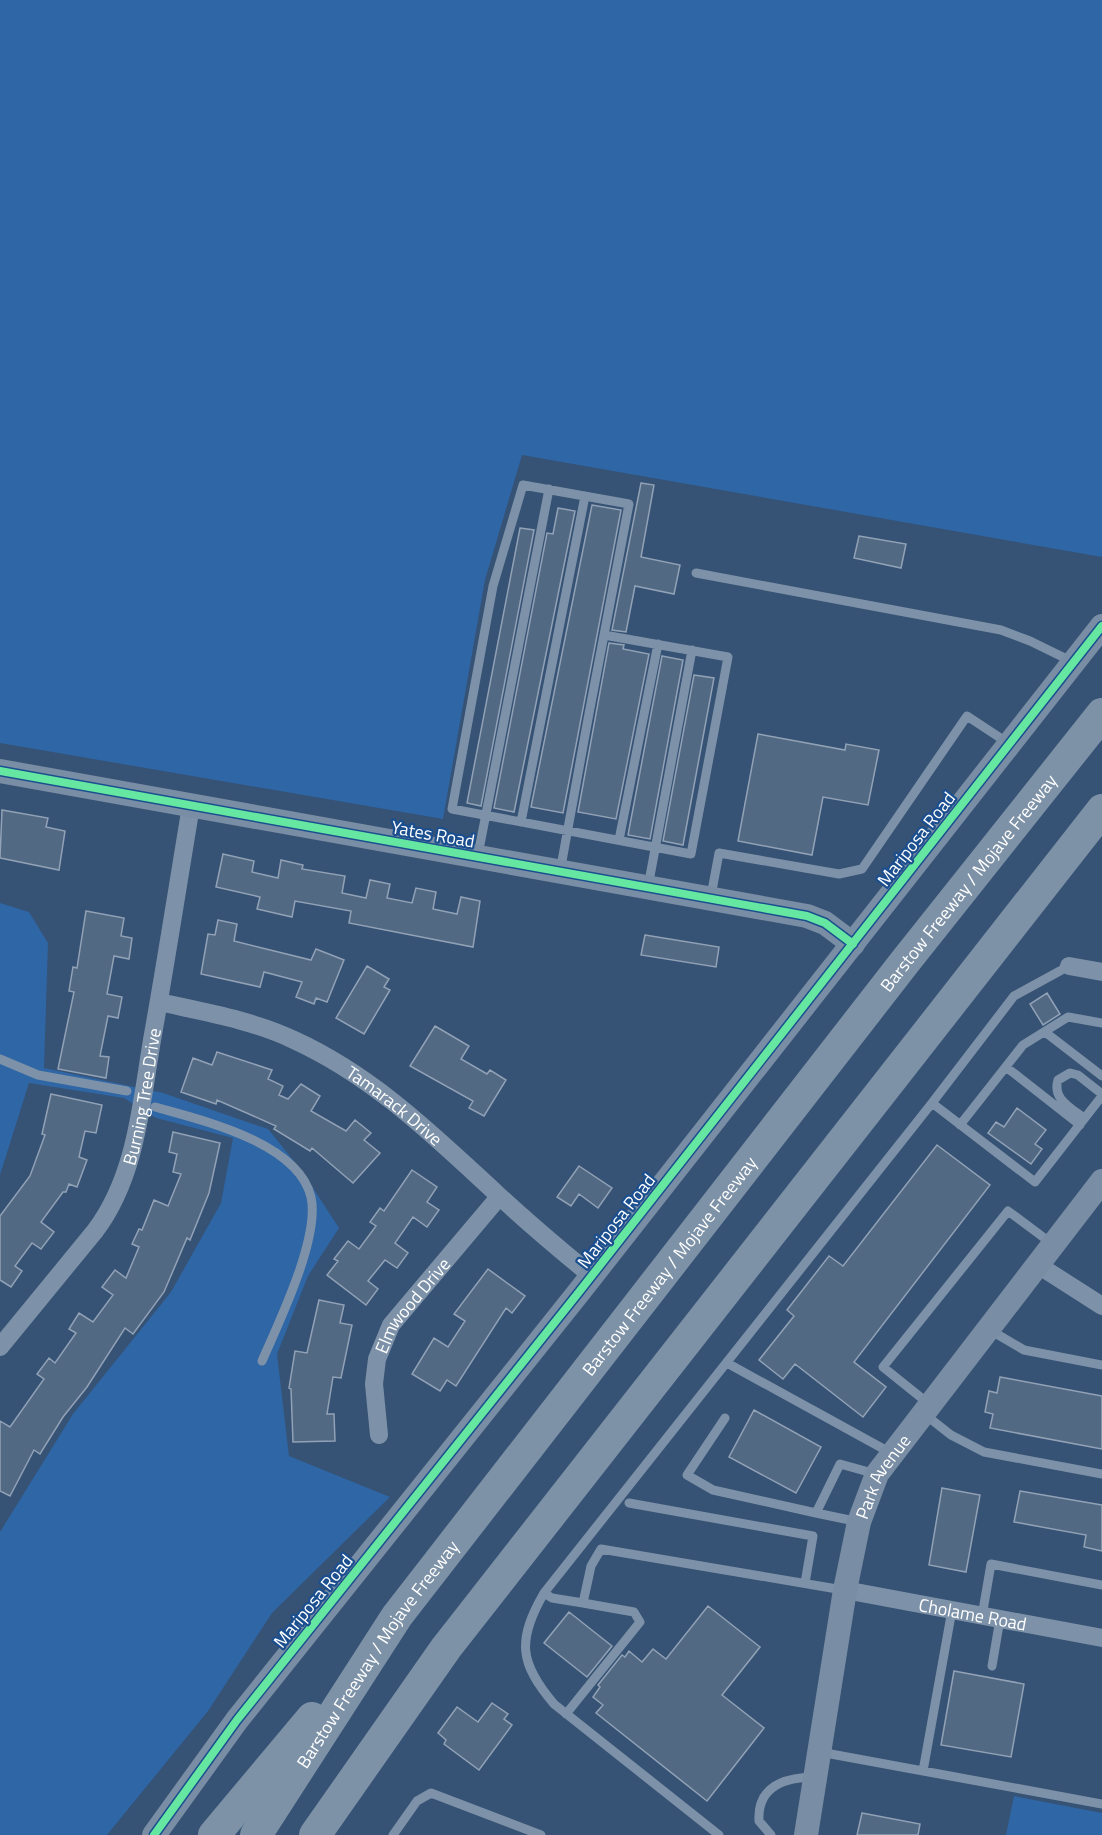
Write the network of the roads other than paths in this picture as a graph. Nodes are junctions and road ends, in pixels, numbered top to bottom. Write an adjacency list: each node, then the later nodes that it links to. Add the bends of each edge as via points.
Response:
1 (549, 489): 2 (lane); 14 (lane); 14 (lane, via 523,485 493,586 452,809)
2 (585, 496): 5 (lane, via 629,504); 15 (lane)
3 (696, 573): 8 (lane, via 1001,630)
4 (1102, 626): 8 (street, Mariposa Road)
5 (604, 634): 6 (lane); 16 (lane)
6 (658, 644): 7 (lane); 17 (lane)
7 (692, 650): 18 (lane); 18 (lane, via 728,657 691,854)
8 (1073, 662): 10 (street, Mariposa Road)
9 (1102, 714): 64 (highway, Barstow Freeway / Mojave Freeway)
10 (1009, 743): 22 (lane, via 967,716 862,869 839,874 719,853); 23 (street, Mariposa Road)
11 (0, 771): 12 (street, Yates Road)
12 (191, 806): 19 (street, Yates Road); 26 (street, Burning Tree Drive)
13 (1102, 810): 76 (highway, via 446,1648)
14 (486, 816): 15 (lane); 19 (lane)
15 (521, 822): 16 (lane)
16 (567, 831): 17 (lane); 20 (lane)
17 (619, 840): 18 (lane)
18 (655, 848): 21 (lane)
19 (477, 858): 20 (street, Yates Road)
20 (560, 872): 21 (street, Yates Road)
21 (648, 887): 22 (street, Yates Road)
22 (710, 899): 23 (street, Yates Road, via 807,916 825,923)
23 (854, 944): 42 (street, Mariposa Road)
24 (1069, 966): 25 (street); 34 (lane, via 1014,996)
25 (1102, 972)
26 (159, 1002): 39 (street, Tamarack Drive, via 283,1035 344,1066 400,1105); 45 (street, Burning Tree Drive, via 129,1161 110,1212)
27 (1102, 1023): 28 (lane, via 1068,1017)
28 (1045, 1032): 30 (lane, via 1023,1045); 31 (lane)
29 (0, 1059): 32 (lane, via 38,1075)
30 (1006, 1067): 36 (lane, via 1057,1107); 37 (lane)
31 (1102, 1076)
32 (127, 1091)
33 (1102, 1095): 36 (lane); 36 (lane, via 1078,1075 1070,1073 1058,1080 1058,1097)
34 (932, 1103): 37 (lane); 47 (lane)
35 (155, 1107): 46 (lane, via 223,1126 272,1151 294,1168 307,1186 312,1205 301,1271)
36 (1082, 1121): 37 (lane, via 1035,1182)
37 (960, 1125)
38 (1102, 1181): 40 (street, Park Avenue)
39 (500, 1197): 42 (street, Tamarack Drive); 51 (street, Elmwood Drive, via 391,1325 377,1359 374,1384)
40 (1053, 1245): 41 (street, Park Avenue); 49 (lane, via 1008,1211 883,1367)
41 (1038, 1265): 43 (street); 44 (street, Park Avenue)
42 (592, 1276): 73 (street, Mariposa Road, via 245,1711)
43 (1102, 1306)
44 (987, 1329): 48 (lane, via 1024,1350); 49 (street, Park Avenue)
45 (0, 1347)
46 (262, 1361)
47 (727, 1363): 52 (lane); 61 (lane)
48 (1102, 1365)
49 (926, 1408): 52 (street, Park Avenue); 54 (lane, via 951,1436 984,1452)
50 (725, 1418): 56 (lane, via 687,1475 713,1490)
51 (379, 1435)
52 (891, 1453): 53 (street, Park Avenue)
53 (877, 1474): 56 (lane, via 840,1464); 57 (street, Park Avenue)
54 (1102, 1474)
55 (629, 1503): 58 (lane, via 813,1536)
56 (816, 1513): 57 (lane)
57 (859, 1522): 60 (street, Park Avenue)
58 (805, 1583): 60 (lane); 62 (lane, via 600,1549 591,1566)
59 (1102, 1585): 65 (lane, via 991,1564)
60 (845, 1590): 63 (street, Cholame Road); 69 (street, Park Avenue)
61 (543, 1593): 62 (lane); 68 (lane, via 529,1619 525,1647 533,1679)
62 (583, 1603): 68 (lane, via 634,1612 640,1622)
63 (952, 1610): 65 (street, Cholame Road); 70 (lane)
64 (397, 1617): 74 (highway); 75 (highway, Barstow Freeway / Mojave Freeway)
65 (991, 1618): 66 (street, Cholame Road); 67 (lane)
66 (1102, 1638)
67 (992, 1665)
68 (566, 1714): 79 (lane)
69 (820, 1752): 70 (lane); 71 (street, Park Avenue)
70 (923, 1771): 72 (lane)
71 (816, 1777): 80 (lane, via 781,1782 765,1793 759,1821); 81 (street, Park Avenue)
72 (1102, 1804)
73 (154, 1835)
74 (214, 1835)
75 (256, 1835)
76 (315, 1835)
77 (393, 1835): 78 (lane, via 417,1801 431,1792)
78 (541, 1835)
79 (719, 1835)
80 (771, 1835)
81 (806, 1835)

